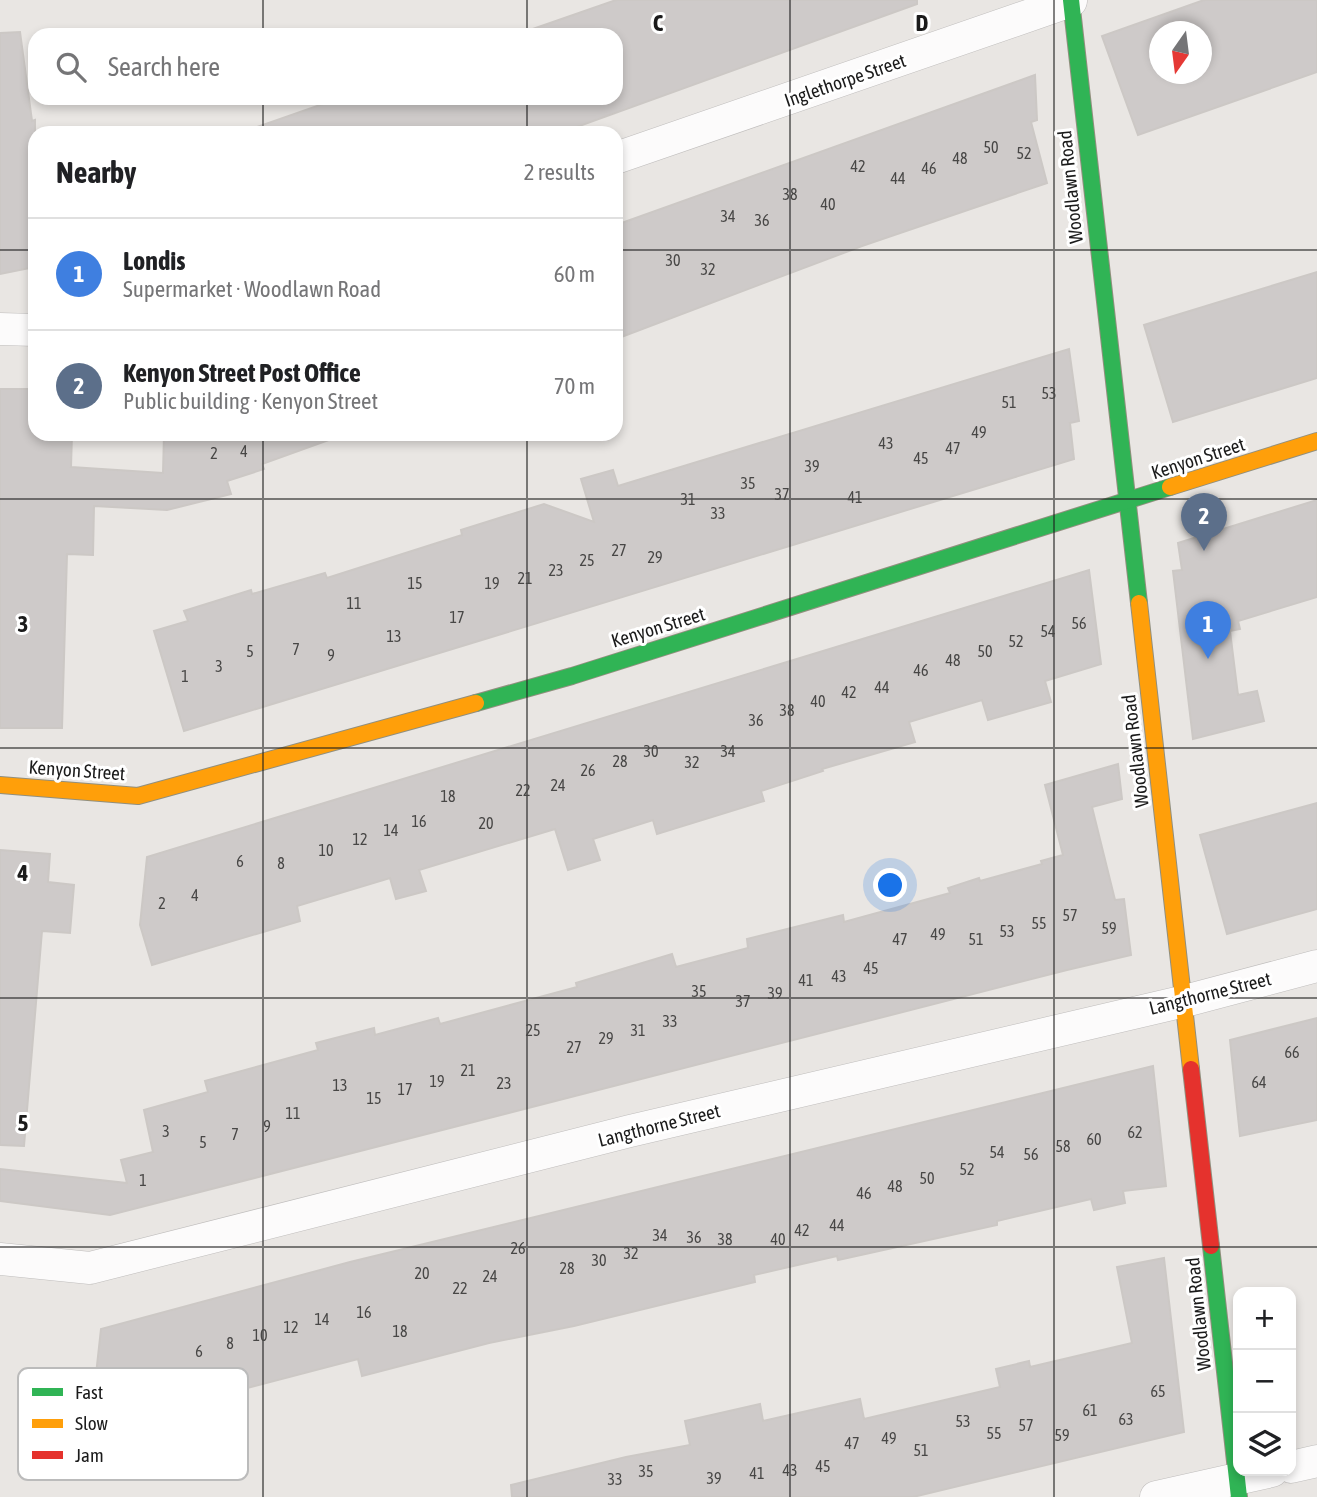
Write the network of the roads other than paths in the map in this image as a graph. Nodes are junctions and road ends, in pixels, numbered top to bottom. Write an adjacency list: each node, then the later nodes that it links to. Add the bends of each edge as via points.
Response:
1 (1072, 0): 2 (street, Inglethorpe Street); 6 (street, Woodlawn Road)
2 (623, 156)
3 (0, 329): 4 (street)
4 (28, 330)
5 (1317, 441): 6 (street, Kenyon Street)
6 (1127, 503): 7 (street, Kenyon Street, via 572,676 138,796); 9 (street, Woodlawn Road)
7 (0, 785)
8 (1317, 966): 9 (street, Langthorne Street)
9 (1185, 1001): 10 (street, Langthorne Street, via 630,1131 90,1268); 14 (street, Woodlawn Road)
10 (0, 1259)
11 (1317, 1461): 12 (street)
12 (1296, 1466)
13 (1262, 1476): 14 (street)
14 (1239, 1488): 15 (street)
15 (1156, 1497)

